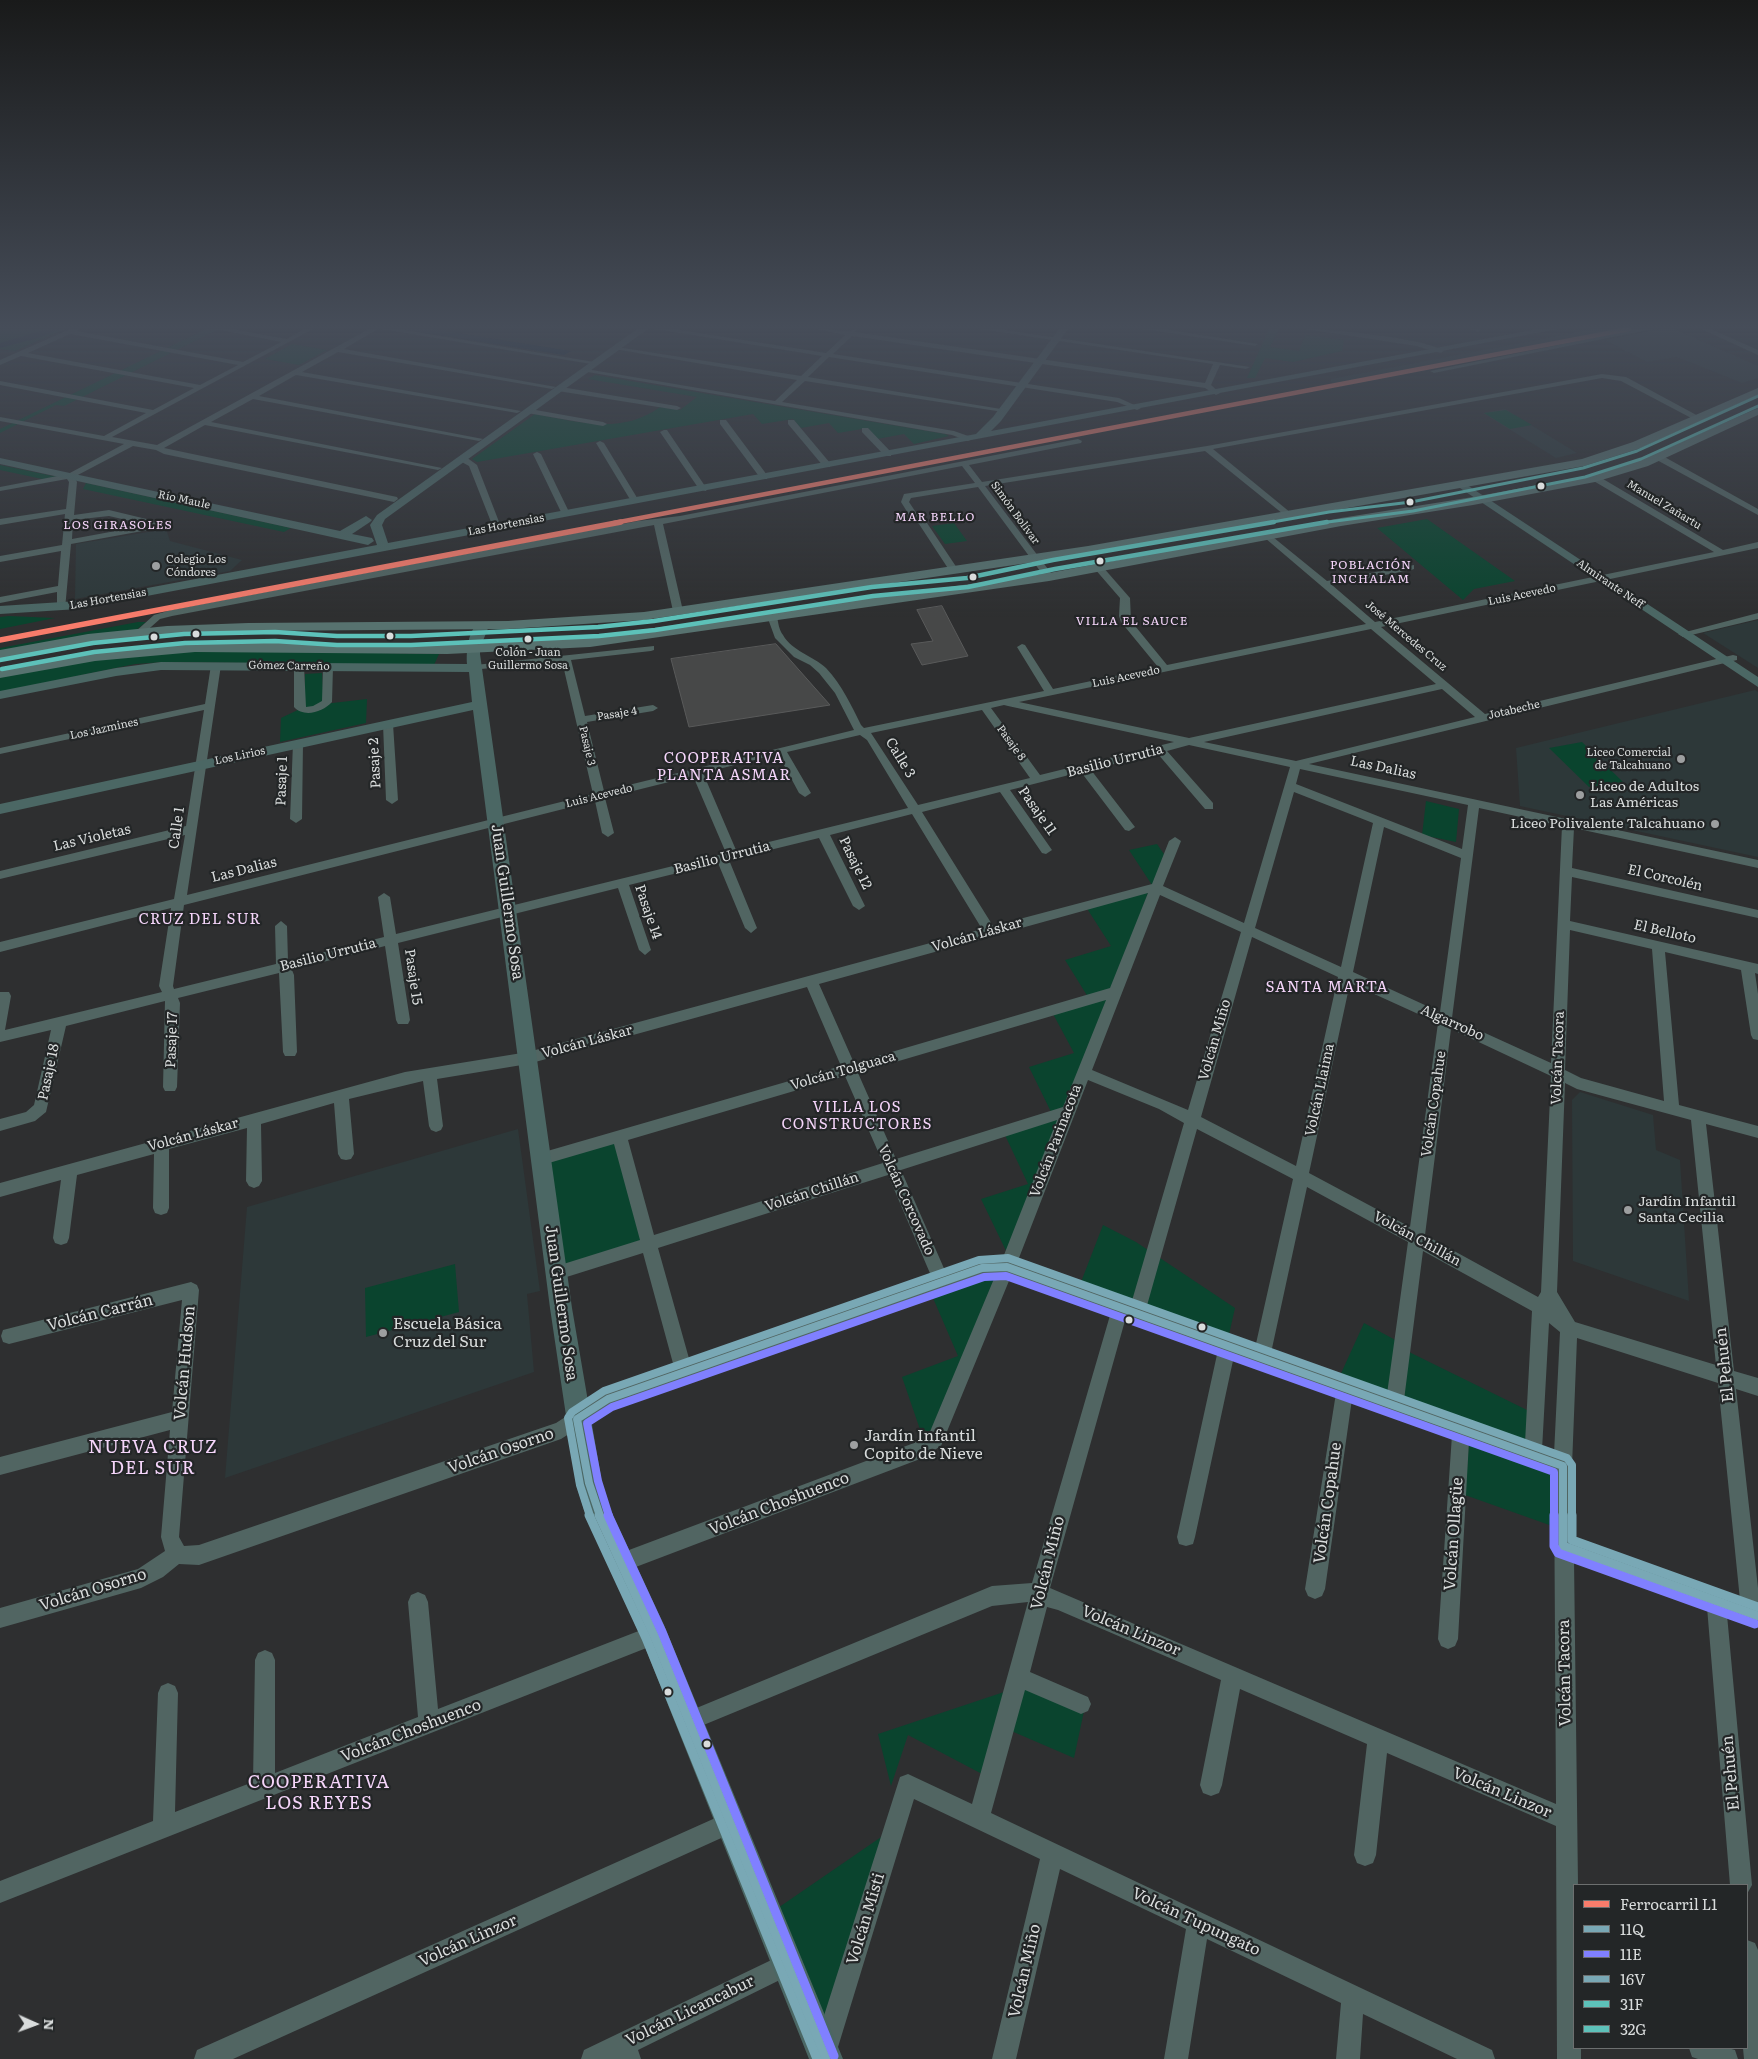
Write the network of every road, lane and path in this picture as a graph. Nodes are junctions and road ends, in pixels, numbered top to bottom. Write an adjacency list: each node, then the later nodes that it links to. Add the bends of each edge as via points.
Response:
1 (37, 425): 19 (street)
2 (129, 425): 19 (street)
3 (200, 425): 24 (street)
4 (222, 425): 33 (street)
5 (408, 425): 20 (street)
6 (497, 425): 20 (street)
7 (510, 425): 29 (street)
8 (725, 425): 35 (street)
9 (794, 425): 32 (street)
10 (906, 425): 17 (street, via 958,434)
11 (994, 425): 17 (street)
12 (1043, 425): 17 (street, Las Hortensias)
13 (1333, 425): 25 (street)
14 (1683, 425): 37 (main road, via 1637,446 1600,458)
15 (1727, 425): 28 (main road)
16 (865, 430): 27 (street)
17 (991, 431): 27 (street, Las Hortensias)
18 (664, 432): 39 (street)
19 (105, 438): 23 (street)
20 (479, 438): 33 (street)
21 (1078, 441): 31 (street)
22 (600, 443): 43 (street)
23 (130, 444): 24 (street); 34 (street)
24 (158, 448): 42 (street, via 164,452)
25 (1207, 448): 38 (street); 47 (street)
26 (537, 454): 45 (street)
27 (888, 454): 32 (street, Las Hortensias)
28 (1658, 457): 36 (main road); 44 (street)
29 (463, 459): 42 (street); 51 (street, via 472,465)
30 (0, 461): 34 (street, Río Maule)
31 (964, 463): 38 (street, Simón Bolívar); 50 (street)
32 (827, 465): 35 (street, Las Hortensias)
33 (438, 468): 42 (street)
34 (70, 476): 40 (street); 46 (street); 52 (street, Río Maule)
35 (764, 477): 39 (street, Las Hortensias)
36 (1595, 478): 41 (main road); 57 (street, Manuel Zañartu)
37 (1465, 484): 41 (street, Almirante Neff); 47 (main road)
38 (981, 486): 59 (street, Simón Bolívar); 62 (street, via 904,498)
39 (703, 488): 43 (street, Las Hortensias)
40 (0, 489)
41 (1487, 498): 53 (main road); 64 (street, Almirante Neff)
42 (399, 500): 48 (street); 56 (street, via 376,523)
43 (635, 501): 45 (street, Las Hortensias)
44 (1758, 512)
45 (566, 514): 51 (street, Las Hortensias)
46 (69, 515): 49 (street); 55 (street); 55 (street, via 109,513 156,526)
47 (1288, 515): 59 (main road)
48 (366, 520): 52 (street); 56 (street, via 364,528)
49 (0, 522)
50 (658, 522): 72 (street); 78 (street, via 171,613 156,617)
51 (497, 527): 56 (street, Las Hortensias)
52 (342, 535): 56 (street, Río Maule)
53 (1268, 536): 61 (main road); 65 (street, José Mercedes Cruz)
54 (1758, 544): 57 (street, Luis Acevedo)
55 (67, 545): 58 (street); 66 (street)
56 (375, 546): 70 (street, Las Hortensias)
57 (1721, 552): 64 (street, Luis Acevedo)
58 (0, 558)
59 (1035, 559): 62 (main road); 63 (street, Simón Bolívar)
60 (1411, 567): 65 (street)
61 (1099, 568): 63 (main road); 90 (street, via 1124,598 1126,622)
62 (954, 571): 72 (main road)
63 (1048, 577): 73 (main road)
64 (1606, 578): 76 (street, Luis Acevedo); 77 (street, Almirante Neff)
65 (1325, 584): 76 (street, José Mercedes Cruz)
66 (62, 588): 67 (street, Las Hortensias); 70 (street)
67 (0, 600)
68 (0, 606): 69 (street, Las Hortensias)
69 (33, 607): 70 (street, Las Hortensias); 71 (street, Las Hortensias)
70 (62, 607)
71 (0, 610)
72 (678, 611): 75 (main road, via 589,621)
73 (772, 616): 80 (main road, via 613,639); 105 (street, Calle 3, via 778,636 798,655 814,662 828,677)
74 (1758, 616): 77 (street)
75 (482, 626): 78 (main road, via 240,627); 80 (street, Juan Guillermo Sosa)
76 (1375, 626): 90 (street, Luis Acevedo); 94 (street, José Mercedes Cruz)
77 (1688, 632): 85 (street, Almirante Neff)
78 (139, 633): 82 (main road)
79 (1022, 647): 95 (street)
80 (473, 648): 89 (street, Juan Guillermo Sosa); 91 (main road, via 188,647 95,656)
81 (652, 648): 83 (street)
82 (0, 655)
83 (580, 658): 84 (street, Gómez Carreño)
84 (566, 659): 89 (street, Gómez Carreño); 103 (street, Pasaje 3)
85 (1728, 659): 92 (street, Almirante Neff); 93 (street, Almirante Neff); 102 (street, Jotabeche)
86 (216, 665): 87 (street, Gómez Carreño); 96 (street, Gómez Carreño, via 140,668); 99 (street, Calle 1)
87 (298, 666): 88 (street, Gómez Carreño); 88 (street, via 298,707 302,710 327,702)
88 (328, 667): 89 (street, Gómez Carreño)
89 (475, 668): 98 (street, Juan Guillermo Sosa)
90 (1165, 669): 95 (street, Luis Acevedo)
91 (0, 673)
92 (1758, 674)
93 (1758, 683)
94 (1444, 685): 102 (street, José Mercedes Cruz); 106 (street, Basilio Urrutia)
95 (1050, 692): 97 (street, Luis Acevedo)
96 (0, 695)
97 (1002, 702): 100 (street, Luis Acevedo); 106 (street, Las Dalias)
98 (480, 704): 104 (street, Los Lirios); 126 (street, Juan Guillermo Sosa)
99 (209, 706): 110 (street, Los Jazmines); 111 (street, Calle 1)
100 (984, 706): 105 (street, Luis Acevedo); 115 (street, Pasaje 8)
101 (653, 708): 103 (street, Pasaje 4)
102 (1483, 718): 112 (street, Jotabeche)
103 (581, 720): 119 (street, Pasaje 3)
104 (388, 724): 107 (street, Los Lirios); 120 (street, Pasaje 2)
105 (862, 732): 109 (street, Luis Acevedo); 124 (street, Calle 3, via 871,738)
106 (1188, 742): 108 (street, Basilio Urrutia); 112 (street, Las Dalias)
107 (298, 743): 111 (street, Los Lirios); 125 (street, Pasaje 1)
108 (1160, 749): 113 (street, Basilio Urrutia); 122 (street)
109 (781, 750): 114 (street, Luis Acevedo); 118 (street)
110 (0, 751)
111 (201, 764): 123 (street, Los Lirios); 130 (street, Calle 1)
112 (1296, 765): 116 (street, Volcán Miño); 121 (street, Las Dalias)
113 (1084, 768): 115 (street, Basilio Urrutia); 129 (street)
114 (696, 771): 119 (street, Luis Acevedo); 136 (street)
115 (1038, 780): 117 (street, Basilio Urrutia)
116 (1290, 786): 127 (street); 150 (street, Volcán Miño)
117 (1003, 788): 124 (street, Basilio Urrutia); 134 (street, Pasaje 11)
118 (805, 793)
119 (599, 796): 126 (street, Luis Acevedo); 131 (street, Pasaje 3)
120 (392, 800)
121 (1474, 803): 128 (street, Las Dalias); 135 (street, Volcán Copahue)
122 (1209, 806)
123 (0, 809)
124 (915, 811): 132 (street, Basilio Urrutia); 151 (street, Calle 3)
125 (296, 819)
126 (496, 822): 143 (street, Las Dalias); 145 (street, Juan Guillermo Sosa)
127 (1379, 822): 135 (street); 158 (street, Volcán Llaima)
128 (1568, 823): 137 (street, Las Dalias); 138 (street, Volcán Tacora)
129 (1129, 827)
130 (192, 829): 139 (street, Las Violetas); 143 (street, Calle 1, via 184,890)
131 (608, 833)
132 (823, 833): 136 (street, Basilio Urrutia); 144 (street, Pasaje 12)
133 (1175, 841): 141 (street, Volcán Parinacota)
134 (1046, 850)
135 (1467, 856): 164 (street, Volcán Copahue)
136 (727, 857): 140 (street, Basilio Urrutia); 149 (street)
137 (1758, 864)
138 (1566, 871): 146 (street, El Corcolén); 147 (street, Volcán Tacora)
139 (0, 875)
140 (622, 883): 145 (street, Basilio Urrutia); 155 (street, Pasaje 14)
141 (1156, 888): 150 (street, Algarrobo); 151 (street, Volcán Láskar, via 1142,888); 160 (street, Volcán Parinacota)
142 (384, 897): 152 (street, Pasaje 15)
143 (178, 902): 154 (street, Las Dalias); 161 (street, Calle 1, via 166,986)
144 (859, 906)
145 (508, 911): 152 (street, Basilio Urrutia); 170 (street, Juan Guillermo Sosa)
146 (1758, 914)
147 (1564, 924): 153 (street, El Belloto); 174 (street, Volcán Tacora)
148 (280, 926): 156 (street)
149 (751, 928)
150 (1248, 930): 158 (street, Algarrobo); 181 (street, Volcán Miño)
151 (989, 932): 159 (street, Volcán Láskar)
152 (390, 939): 156 (street, Basilio Urrutia); 163 (street, Pasaje 15)
153 (1658, 946): 157 (street, El Belloto); 177 (street)
154 (0, 947)
155 (645, 950)
156 (283, 966): 161 (street, Basilio Urrutia); 169 (street, via 287,976)
157 (1752, 968): 167 (street)
158 (1345, 975): 164 (street, Algarrobo); 191 (street, Volcán Llaima)
159 (810, 982): 170 (street, Volcán Láskar); 171 (street, Volcán Corcovado)
160 (1115, 992): 171 (street, Volcán Tolguaca); 172 (street, Volcán Parinacota)
161 (169, 993): 165 (street, Basilio Urrutia); 175 (street, Pasaje 17, via 173,1003)
162 (4, 996): 166 (street)
163 (403, 1020)
164 (1445, 1020): 174 (street, Algarrobo); 196 (street, Volcán Copahue)
165 (60, 1021): 168 (street, Basilio Urrutia); 182 (street, Pasaje 18, via 41,1108 30,1117)
166 (0, 1027)
167 (1758, 1035)
168 (0, 1037)
169 (290, 1052)
170 (528, 1058): 173 (street, Volcán Láskar); 188 (street, Juan Guillermo Sosa)
171 (849, 1069): 185 (street, Volcán Tolguaca); 189 (street, Volcán Corcovado)
172 (1083, 1072): 178 (street, Volcán Parinacota); 181 (street, Volcán Chillán, via 1136,1092)
173 (430, 1073): 176 (street, Volcán Láskar); 183 (street)
174 (1557, 1073): 177 (street, Algarrobo, via 1577,1083); 202 (street, Volcán Tacora)
175 (170, 1087)
176 (341, 1095): 180 (street, Volcán Láskar); 187 (street)
177 (1672, 1109): 179 (street, Algarrobo)
178 (1068, 1111): 189 (street, Volcán Chillán); 198 (street, Volcán Parinacota)
179 (1698, 1116): 184 (street, Algarrobo); 209 (street, El Pehuén)
180 (254, 1119): 186 (street, Volcán Láskar); 192 (street)
181 (1192, 1119): 191 (street, Volcán Chillán); 203 (street, Volcán Miño)
182 (0, 1125)
183 (436, 1126)
184 (1758, 1132)
185 (619, 1136): 188 (street, Volcán Tolguaca); 197 (street)
186 (162, 1144): 190 (street, Volcán Láskar); 194 (street)
187 (346, 1154)
188 (542, 1159): 199 (street, Juan Guillermo Sosa)
189 (891, 1167): 197 (street, Volcán Chillán); 200 (street, Volcán Corcovado)
190 (70, 1169): 193 (street, Volcán Láskar); 195 (street)
191 (1301, 1176): 196 (street, Volcán Chillán); 207 (street, Volcán Llaima)
192 (254, 1181)
193 (0, 1190)
194 (161, 1208)
195 (61, 1238)
196 (1416, 1239): 202 (street, Volcán Chillán); 212 (street, Volcán Copahue)
197 (649, 1244): 199 (street, Volcán Chillán); 208 (street)
198 (1007, 1267): 200 (street, Volcán Osorno, via 989,1266); 203 (street, Volcán Osorno); 216 (street, Volcán Parinacota)
199 (557, 1273): 213 (street, Juan Guillermo Sosa)
200 (942, 1282): 208 (street, Volcán Osorno)
201 (191, 1290): 205 (street, Volcán Carrán); 214 (street, Volcán Hudson)
202 (1545, 1300): 204 (street); 217 (street, Volcán Tacora)
203 (1128, 1312): 206 (street, Volcán Osorno); 225 (street, Volcán Miño)
204 (1569, 1328): 209 (street); 219 (street, Volcán Tacora)
205 (9, 1336)
206 (1227, 1347): 207 (street, Volcán Osorno); 220 (street)
207 (1261, 1359): 211 (street, Volcán Osorno)
208 (684, 1372): 213 (street, Volcán Osorno, via 608,1399)
209 (1726, 1377): 210 (street); 228 (street, El Pehuén)
210 (1758, 1387)
211 (1345, 1388): 212 (street, Volcán Osorno); 224 (street, Volcán Copahue)
212 (1394, 1406): 215 (street, Volcán Osorno)
213 (577, 1418): 222 (street, Volcán Osorno, via 561,1430 208,1551 190,1556); 223 (street, Juan Guillermo Sosa, via 597,1510)
214 (180, 1419): 218 (street); 222 (street, Volcán Hudson, via 170,1537)
215 (1461, 1430): 217 (street, Volcán Osorno); 231 (street, Volcán Ollagüe)
216 (935, 1440): 223 (street, Volcán Choshuenco, via 920,1450)
217 (1533, 1455): 219 (street, Volcán Osorno)
218 (0, 1466)
219 (1563, 1466): 221 (street, Volcán Tacora)
220 (1186, 1537)
221 (1563, 1546): 226 (street); 244 (street, Volcán Tacora)
222 (177, 1553): 229 (street, Volcán Osorno, via 141,1578)
223 (620, 1563): 230 (street, Juan Guillermo Sosa)
224 (1315, 1589)
225 (1039, 1593): 233 (street, Volcán Linzor); 234 (street, Volcán Miño); 237 (street, Volcán Linzor, via 992,1596)
226 (1716, 1601): 228 (street); 249 (street, El Pehuén)
227 (418, 1602): 238 (street)
228 (1755, 1614)
229 (0, 1618)
230 (654, 1635): 237 (street, Juan Guillermo Sosa); 238 (street, Volcán Choshuenco)
231 (1448, 1639)
232 (265, 1660): 242 (street)
233 (1232, 1675): 239 (street, Volcán Linzor); 241 (street)
234 (1018, 1677): 236 (street); 243 (street, Volcán Miño)
235 (168, 1693): 246 (street)
236 (1081, 1704)
237 (689, 1721): 245 (street, Juan Guillermo Sosa)
238 (429, 1724): 242 (street, Volcán Choshuenco)
239 (1378, 1738): 244 (street, Volcán Linzor); 248 (street)
240 (908, 1785): 243 (street, Volcán Tupungato); 258 (street, Volcán Misti)
241 (1212, 1785)
242 (264, 1788): 246 (street, Volcán Choshuenco)
243 (979, 1818): 247 (street, Volcán Tupungato)
244 (1566, 1820): 254 (street, Volcán Tacora)
245 (731, 1822): 253 (street, Juan Guillermo Sosa); 259 (street, Volcán Linzor)
246 (164, 1828): 250 (street, Volcán Choshuenco)
247 (1052, 1854): 251 (street, Volcán Tupungato); 261 (street, Volcán Miño)
248 (1365, 1855)
249 (1741, 1884)
250 (0, 1892)
251 (1198, 1923): 255 (street, Volcán Tupungato); 262 (street)
252 (1748, 1963): 267 (street)
253 (788, 1964): 257 (street, Volcán Licancabur); 258 (street, Juan Guillermo Sosa)
254 (1571, 1991): 265 (street, Volcán Tacora)
255 (1353, 1997): 263 (street); 264 (street, Volcán Tupungato)
256 (1703, 2049): 266 (street)
257 (627, 2051): 260 (street, Volcán Licancabur)
258 (825, 2056)
259 (206, 2059)
260 (593, 2059)
261 (1004, 2059)
262 (1176, 2059)
263 (1348, 2059)
264 (1483, 2059)
265 (1569, 2059)
266 (1726, 2059)
267 (1756, 2059)

